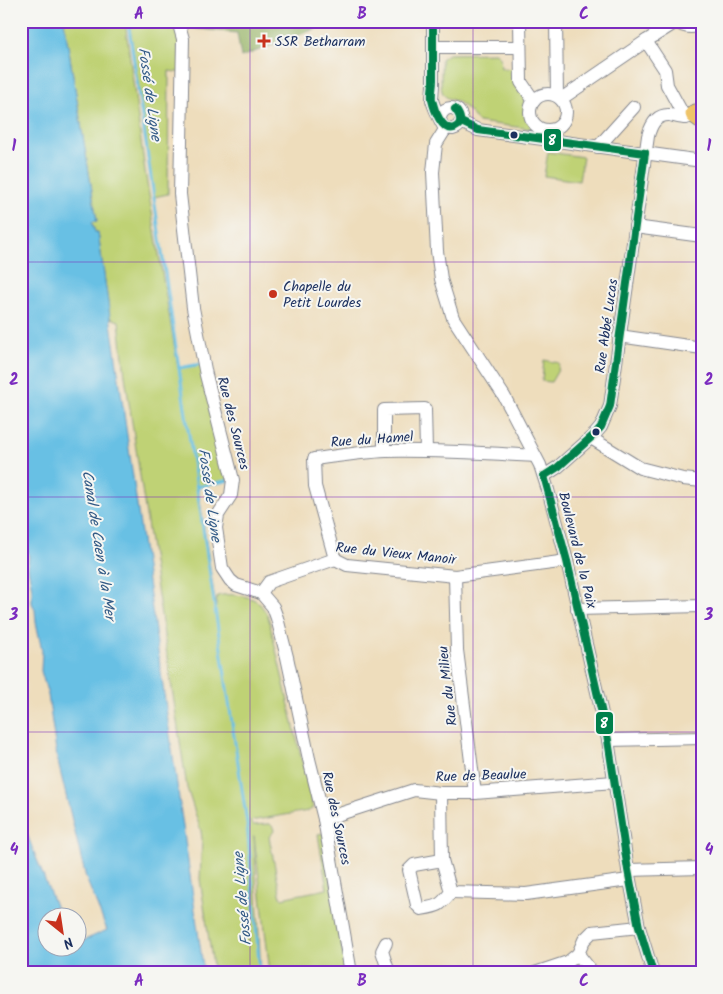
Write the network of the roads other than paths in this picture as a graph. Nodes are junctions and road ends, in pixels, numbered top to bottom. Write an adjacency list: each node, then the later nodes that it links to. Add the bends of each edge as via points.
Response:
1 (178, 21): 32 (street, Rue des Sources, via 183,39 180,194 193,308 206,375 233,480 231,495 218,515 219,551 222,568 230,580)
2 (433, 21): 8 (street)
3 (520, 21): 9 (street)
4 (556, 21): 10 (street)
5 (676, 21): 6 (street, via 687,27); 7 (street)
6 (702, 24)
7 (646, 41): 10 (street); 13 (street, via 665,70 667,85)
8 (433, 47): 9 (street); 14 (street, via 432,100)
9 (520, 47): 11 (street, via 521,82)
10 (559, 97): 11 (street, via 547,94); 11 (street, via 566,108 565,119 557,127 547,130 533,122 530,111)
11 (534, 101)
12 (634, 107): 16 (street)
13 (696, 115): 17 (street, Rue Abbé Lucas, via 659,117 651,125)
14 (445, 118): 15 (street, via 455,128); 15 (street, via 452,108 458,110); 26 (street, Boulevard de la Paix, via 436,144 433,172 441,279 453,318 504,396)
15 (460, 122): 16 (street, via 478,130)
16 (598, 147): 17 (street)
17 (645, 154): 18 (street); 19 (street, Rue Abbé Lucas)
18 (702, 162)
19 (635, 227): 20 (street); 21 (street, Rue Abbé Lucas)
20 (702, 236)
21 (619, 336): 22 (street); 23 (street, Rue Abbé Lucas, via 610,406 601,427)
22 (702, 348)
23 (591, 438): 27 (street, Rue Abbé Lucas); 28 (street, via 640,468)
24 (384, 451): 25 (street, Rue du Hamel); 25 (street, via 384,410 425,409); 29 (street, Rue du Hamel, via 314,458 315,486)
25 (426, 451): 26 (street, Rue du Hamel)
26 (535, 456): 27 (street, Boulevard de la Paix)
27 (544, 476): 30 (street, Boulevard de la Paix)
28 (702, 481)
29 (335, 559): 31 (street, Rue du Vieux Manoir, via 347,565); 32 (street, Rue du Vieux Manoir, via 269,582)
30 (567, 561): 31 (street, Rue du Vieux Manoir); 34 (street, Boulevard de la Paix)
31 (455, 576): 39 (street, Rue du Milieu, via 457,650)
32 (261, 593): 40 (street, Rue des Sources, via 278,618)
33 (702, 606): 34 (street)
34 (577, 609): 36 (street, Boulevard de la Paix)
35 (702, 738): 36 (street)
36 (608, 740): 37 (street, Boulevard de la Paix)
37 (614, 782): 39 (street, Rue de Beaulue); 43 (street, Boulevard de la Paix)
38 (441, 793): 39 (street, Rue de Beaulue); 40 (street, Rue de Beaulue, via 414,790); 41 (street)
39 (475, 793)
40 (324, 819): 48 (street, Rue des Sources)
41 (442, 860): 44 (street); 44 (street, via 414,865 409,870 417,905 421,909 434,907)
42 (702, 868): 43 (street)
43 (629, 875): 44 (street, via 526,894); 45 (street, Boulevard de la Paix)
44 (451, 892)
45 (639, 926): 47 (street, via 592,932); 52 (street, Boulevard de la Paix)
46 (386, 943): 49 (street, via 382,951)
47 (578, 954): 50 (street, via 568,962); 51 (street)
48 (351, 973)
49 (389, 973)
50 (536, 973)
51 (593, 973)
52 (652, 973)

